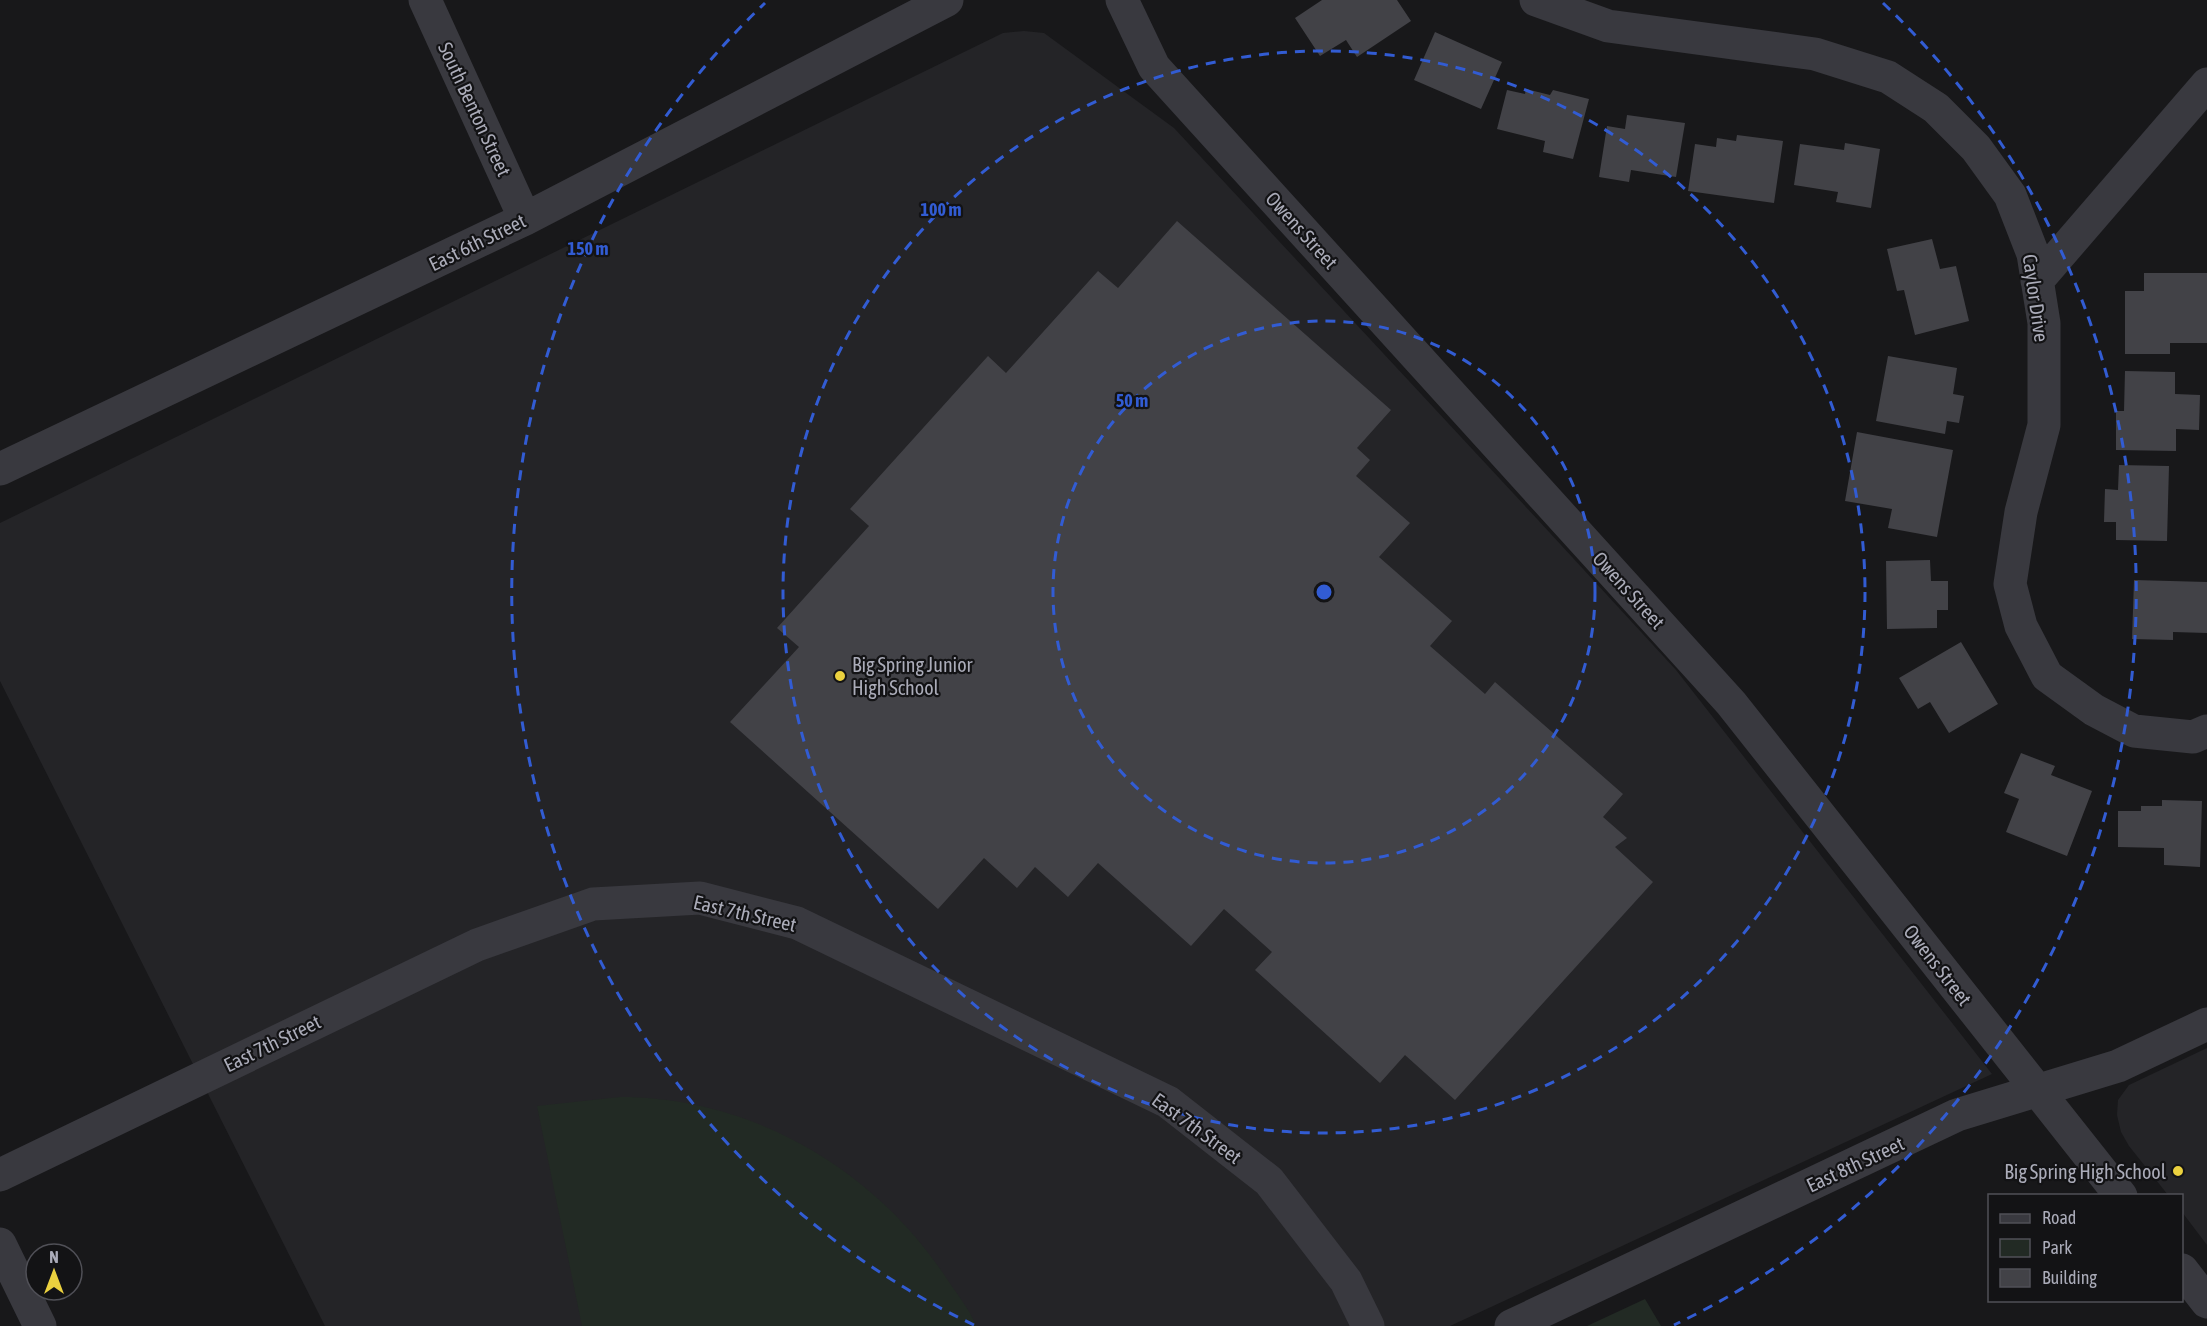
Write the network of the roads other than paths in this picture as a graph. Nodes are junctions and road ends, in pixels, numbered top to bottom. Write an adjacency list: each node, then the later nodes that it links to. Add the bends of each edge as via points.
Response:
1 (426, 0): 6 (street, South Benton Street)
2 (947, 0): 6 (street, East 6th Street)
3 (1122, 0): 11 (street, Owens Street, via 1154,68 1731,703)
4 (1536, 0): 7 (street, Caylor Drive, via 1608,26 1815,54 1888,77 1936,108 1976,148 2010,195 2033,254)
5 (2207, 84): 7 (street)
6 (525, 219): 8 (street, East 6th Street)
7 (2037, 281): 9 (street, Caylor Drive, via 2044,323 2044,425 2021,512 2010,584 2021,626 2047,676 2094,711 2134,732 2193,737)
8 (0, 469)
9 (2207, 731)
10 (2207, 1024): 11 (street, East 8th Street, via 2118,1066)
11 (2038, 1092): 13 (street, Owens Street); 19 (street, East 8th Street, via 1958,1115)
12 (0, 1175): 18 (street, East 7th Street, via 477,945 593,904 700,898 797,923 1168,1102 1269,1181 1346,1281)
13 (2119, 1194)
14 (0, 1245): 17 (street)
15 (2183, 1272): 16 (street)
16 (2207, 1302)
17 (40, 1326)
18 (1368, 1326)
19 (1511, 1326)

